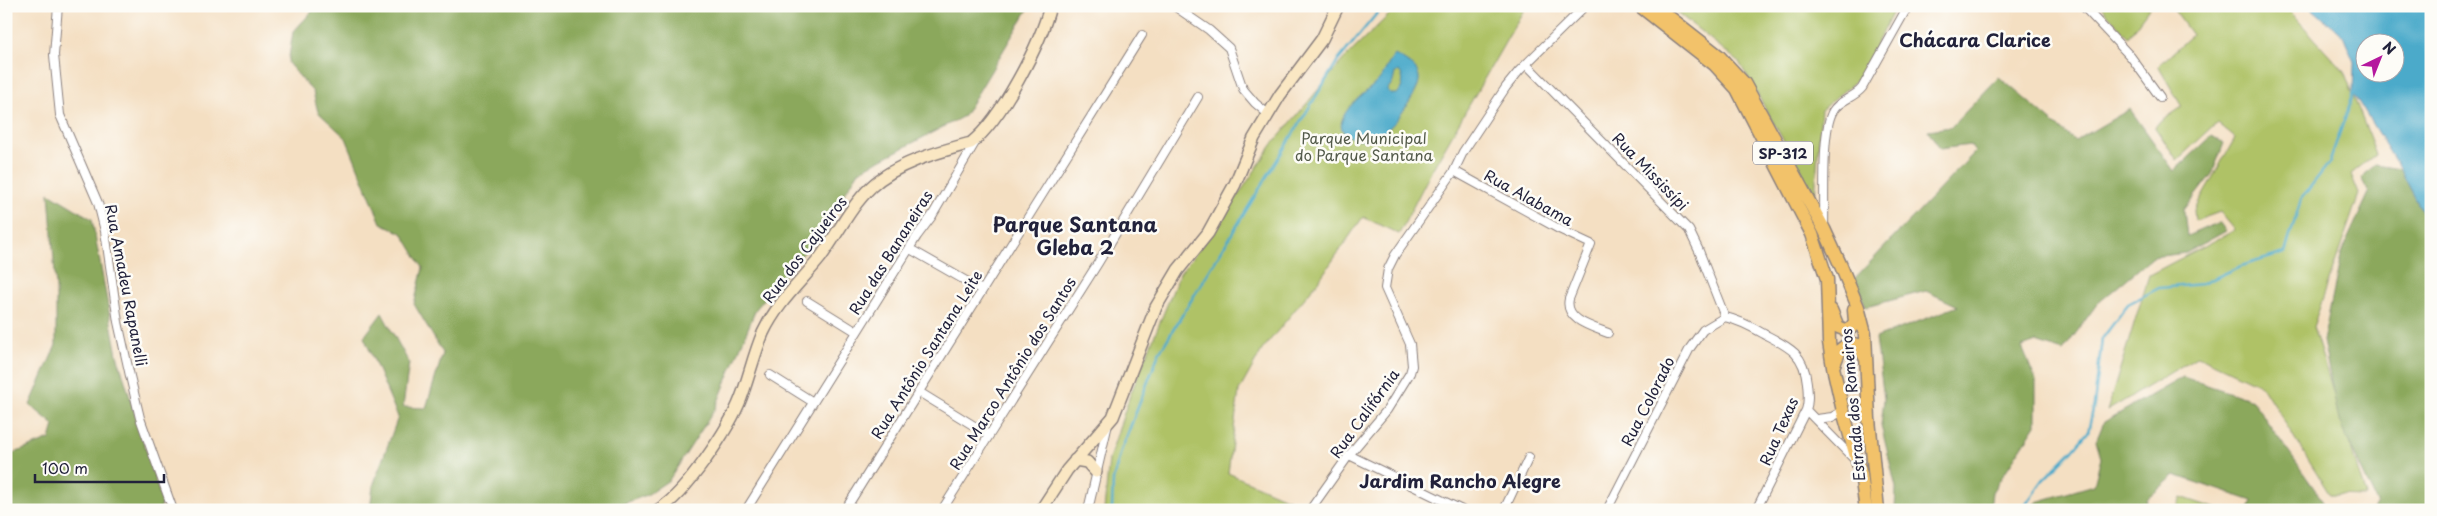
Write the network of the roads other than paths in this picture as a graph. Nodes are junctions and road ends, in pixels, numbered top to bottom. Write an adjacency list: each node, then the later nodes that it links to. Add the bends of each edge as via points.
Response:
1 (58, 6): 41 (street, Rua Amadeu Rapanelli, via 54,56 60,115 98,203 118,322 140,418)
2 (1050, 6): 15 (street, Rua das Bananeiras, via 1022,70 998,113)
3 (1174, 6): 14 (street, via 1229,48 1243,88)
4 (1338, 6): 14 (street, via 1322,40)
5 (1585, 6): 11 (street, Rua Califórnia)
6 (1640, 6): 22 (main road, Estrada dos Romeiros / SP-312, via 1714,64 1737,89 1812,234 1825,269)
7 (1655, 6): 17 (main road, Estrada dos Romeiros / SP-312, via 1719,56 1744,83)
8 (1908, 6): 17 (street, via 1862,88 1838,105 1830,117 1826,138)
9 (2082, 6): 13 (street, via 2131,57)
10 (1142, 35): 19 (street, Rua Antônio Santana Leite)
11 (1526, 64): 16 (street, Rua Califórnia, via 1506,87); 23 (street, Rua Mississípi, via 1688,230)
12 (1198, 97): 35 (street, Rua Marco Antônio dos Santos)
13 (2160, 97)
14 (1268, 114): 34 (street, via 1217,218 1178,270 1156,307)
15 (979, 137): 18 (street, Rua das Bananeiras); 42 (street, Rua dos Cajueiros, via 971,143 884,176 864,195 770,318 741,399 683,488)
16 (1454, 171): 25 (street, Rua Alabama, via 1559,230 1591,244 1569,299 1569,307 1577,319); 36 (street, Rua Califórnia, via 1395,255 1387,275 1386,294 1410,344 1410,373 1387,410)
17 (1824, 229): 20 (main road, Estrada dos Romeiros / SP-312)
18 (910, 248): 19 (street); 24 (street, Rua das Bananeiras)
19 (982, 290): 29 (street, Rua Antônio Santana Leite)
20 (1852, 295): 22 (main road, via 1855,322 1846,330 1838,327); 26 (main road, Estrada dos Romeiros / SP-312, via 1866,334)
21 (807, 301): 24 (street)
22 (1829, 304): 27 (main road, Estrada dos Romeiros / SP-312)
23 (1725, 317): 31 (street, Rua Texas, via 1786,345 1798,355 1806,374 1809,399); 51 (street, Rua Colorado, via 1703,330 1690,348)
24 (857, 332): 30 (street, Rua das Bananeiras)
25 (1608, 333)
26 (1868, 363): 27 (main road, via 1858,345 1849,343 1840,350); 54 (main road, Estrada dos Romeiros / SP-312, via 1869,419)
27 (1833, 367): 32 (main road, Estrada dos Romeiros / SP-312)
28 (770, 375): 30 (street)
29 (919, 392): 35 (street); 44 (street, Rua Antônio Santana Leite)
30 (813, 402): 43 (street, Rua das Bananeiras)
31 (1806, 410): 33 (street); 52 (street, Rua Texas)
32 (1843, 411): 33 (street); 39 (main road, Estrada dos Romeiros / SP-312)
33 (1817, 419): 39 (street)
34 (1108, 424): 38 (street); 40 (street)
35 (989, 435): 45 (street, Rua Marco Antônio dos Santos)
36 (1349, 455): 48 (street, Rua Califórnia); 49 (street)
37 (1529, 457): 50 (street)
38 (1075, 460): 40 (street, via 1087,462); 46 (street)
39 (1858, 463): 53 (main road, Estrada dos Romeiros / SP-312)
40 (1096, 472): 47 (street)
41 (173, 510)
42 (658, 510)
43 (746, 510)
44 (845, 510)
45 (942, 510)
46 (1041, 510)
47 (1088, 510)
48 (1310, 510)
49 (1462, 510)
50 (1504, 510)
51 (1606, 510)
52 (1756, 510)
53 (1866, 510)
54 (1878, 510)

